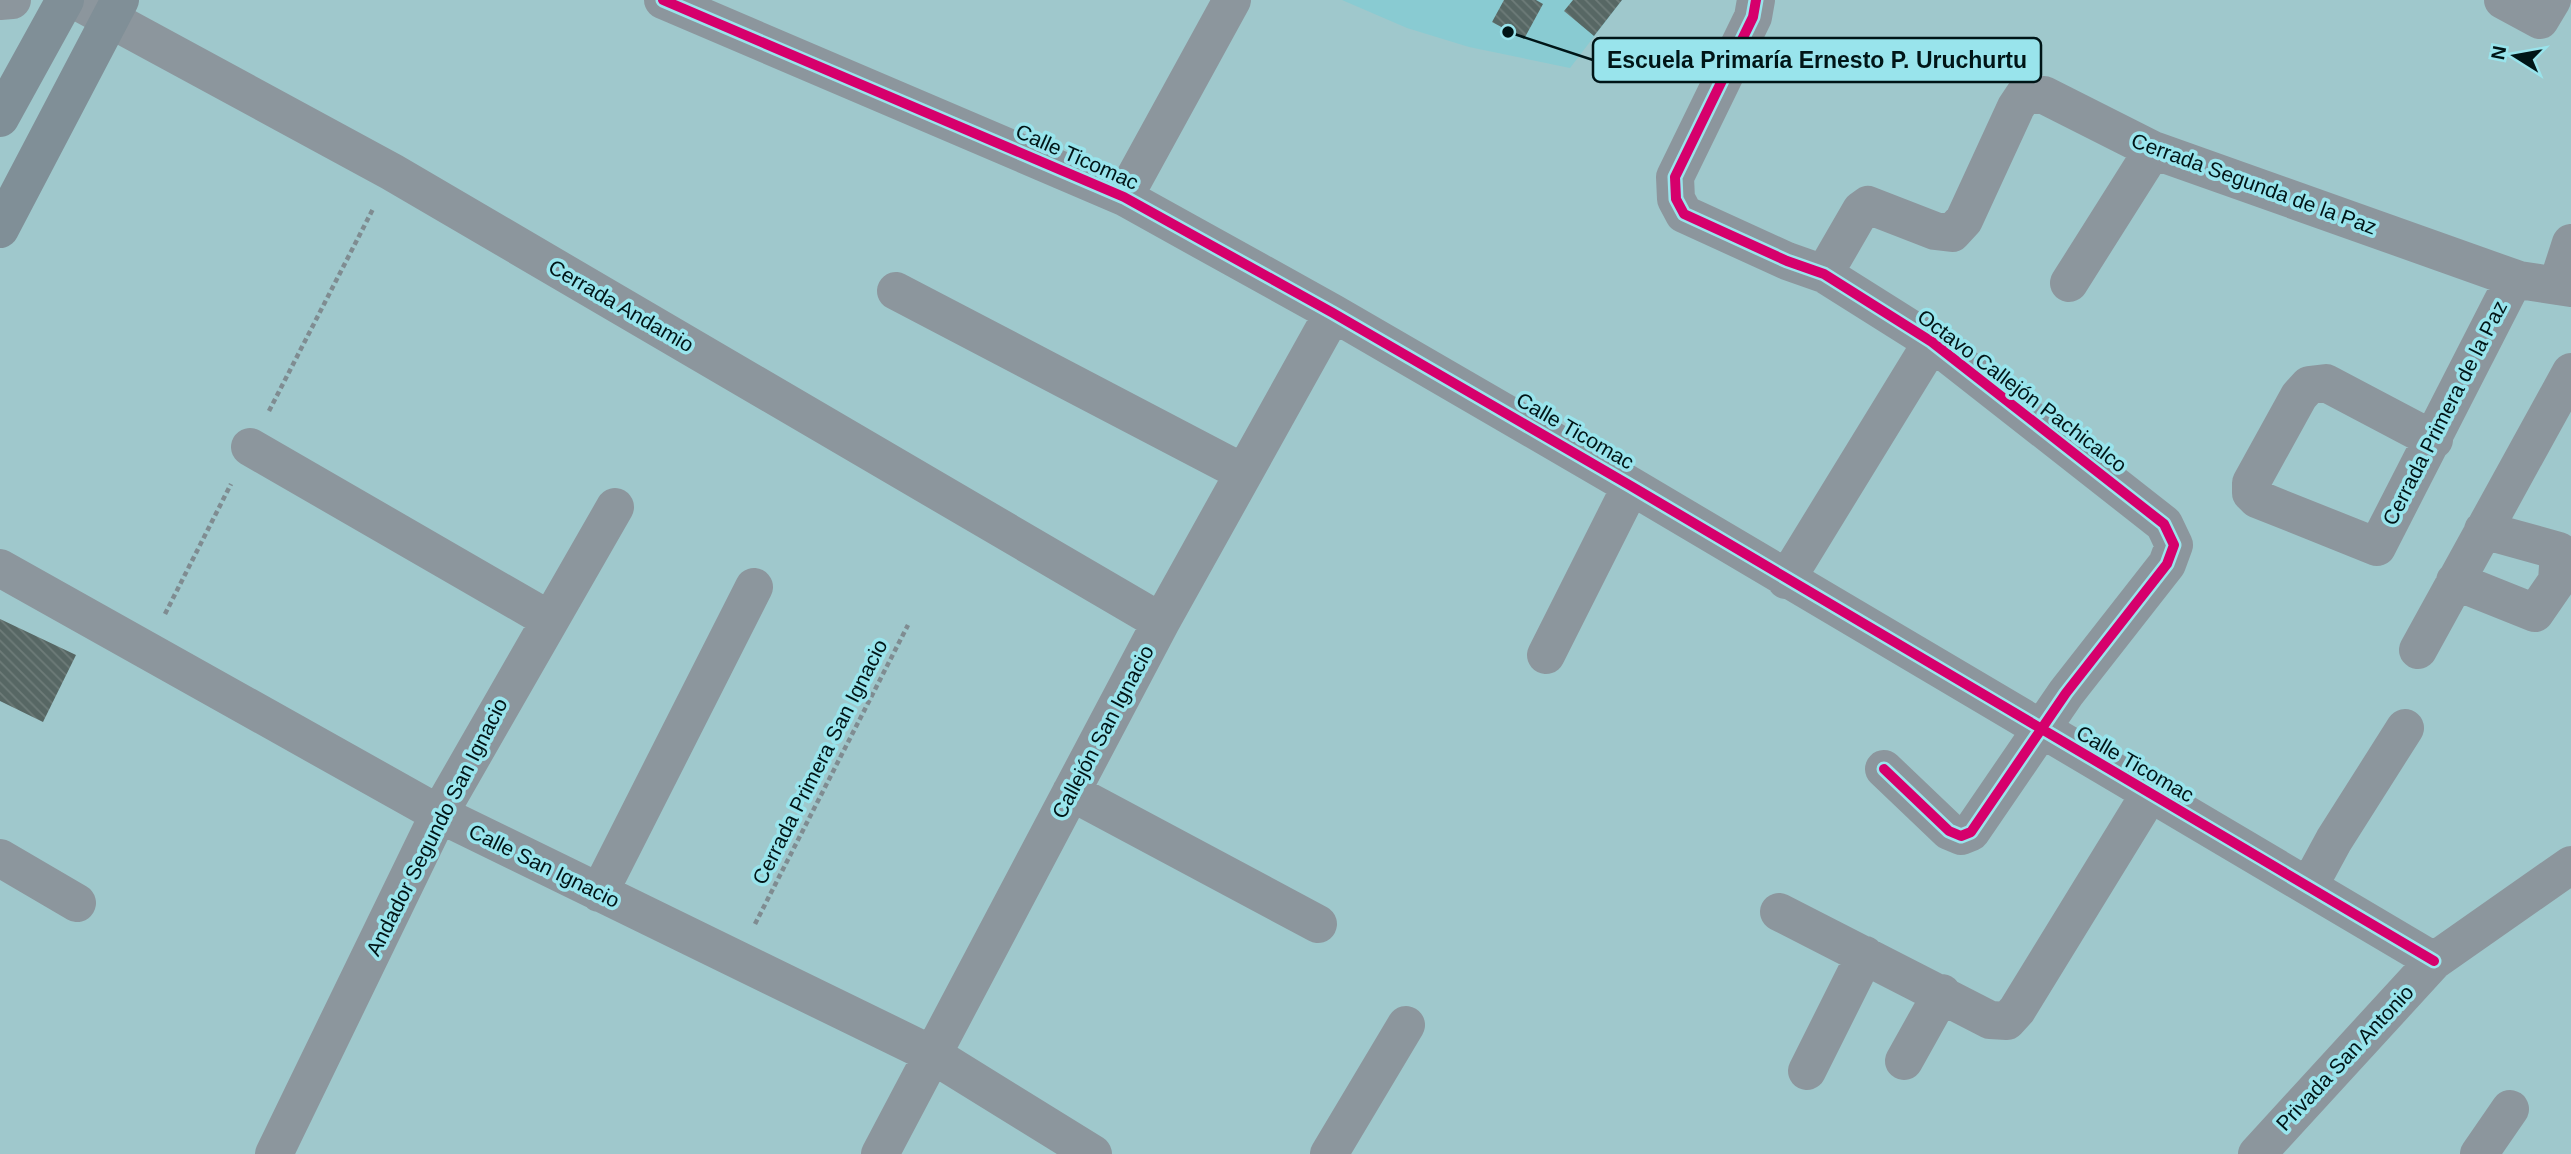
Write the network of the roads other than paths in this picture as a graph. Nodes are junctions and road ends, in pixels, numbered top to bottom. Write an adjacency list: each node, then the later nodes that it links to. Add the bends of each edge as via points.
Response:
1 (12, 0): 8 (street)
2 (65, 0): 11 (main road)
3 (75, 0): 9 (street, Cerrada Andamio)
4 (663, 0): 13 (street, Calle Ticomac)
5 (1232, 0): 13 (street)
6 (1756, 0): 16 (street, Octavo Callejón Pachicalco, via 1753,17 1675,177 1676,199 1684,214)
7 (2502, 0): 10 (street)
8 (0, 1)
9 (115, 9): 14 (main road); 35 (street, Cerrada Andamio)
10 (2546, 10)
11 (0, 118)
12 (2153, 150): 16 (street, Cerrada Segunda de la Paz, via 2044,95 2024,95 1964,220 1952,233 1868,205); 17 (street, Cerrada Segunda de la Paz); 18 (street)
13 (1124, 197): 21 (street, Calle Ticomac)
14 (0, 229)
15 (2571, 243): 19 (street, Cerrada Primera de la Paz)
16 (1824, 274): 22 (street, Octavo Callejón Pachicalco)
17 (2519, 280): 19 (street, Cerrada Primera de la Paz); 24 (street, Cerrada Primera de la Paz, via 2508,291)
18 (2069, 283)
19 (2564, 287)
20 (896, 291): 26 (street)
21 (1333, 313): 26 (street, Callejón San Ignacio); 27 (street, Calle Ticomac)
22 (1933, 342): 31 (street); 39 (street, Octavo Callejón Pachicalco, via 2164,524 2174,545 2167,564)
23 (2571, 372): 29 (street)
24 (2434, 440): 24 (street, Cerrada Primera de la Paz, via 2377,547 2251,493 2251,483 2309,385 2326,383)
25 (250, 447): 34 (street)
26 (1244, 473): 35 (street, Callejón San Ignacio)
27 (1631, 486): 31 (street, Calle Ticomac); 37 (street)
28 (615, 507): 34 (street, Andador Segundo San Ignacio)
29 (2483, 530): 32 (street); 32 (street, via 2559,551 2557,581 2535,612)
30 (0, 568): 43 (street, Calle San Ignacio)
31 (1786, 580): 39 (street, Calle Ticomac)
32 (2455, 582): 36 (street)
33 (754, 587): 47 (street)
34 (548, 619): 43 (street, Andador Segundo San Ignacio)
35 (1161, 622): 41 (street, Callejón San Ignacio)
36 (2418, 650)
37 (1546, 655)
38 (2405, 728): 46 (street)
39 (2041, 731): 40 (street, Octavo Callejón Pachicalco, via 1971,832 1961,836 1949,831); 42 (street, Calle Ticomac)
40 (1884, 769)
41 (1072, 792): 50 (street); 55 (street, Callejón San Ignacio)
42 (2149, 795): 46 (street, Calle Ticomac); 53 (street, via 2007,1021 1990,1020)
43 (439, 814): 47 (street, Calle San Ignacio); 59 (street, Andador Segundo San Ignacio)
44 (0, 858): 48 (street)
45 (2571, 865): 52 (street, Privada San Antonio)
46 (2309, 886): 52 (street, Calle Ticomac)
47 (599, 892): 55 (street, Calle San Ignacio)
48 (78, 903)
49 (1779, 912): 51 (street)
50 (1318, 924)
51 (1864, 955): 53 (street); 57 (street)
52 (2434, 961): 63 (street, Privada San Antonio)
53 (1942, 993): 56 (street)
54 (1406, 1026): 62 (street)
55 (933, 1055): 60 (street, Callejón San Ignacio); 61 (street, Calle San Ignacio)
56 (1904, 1061)
57 (1807, 1071)
58 (2510, 1109): 64 (street)
59 (274, 1154)
60 (880, 1154)
61 (1093, 1154)
62 (1329, 1154)
63 (2257, 1154)
64 (2479, 1154)

